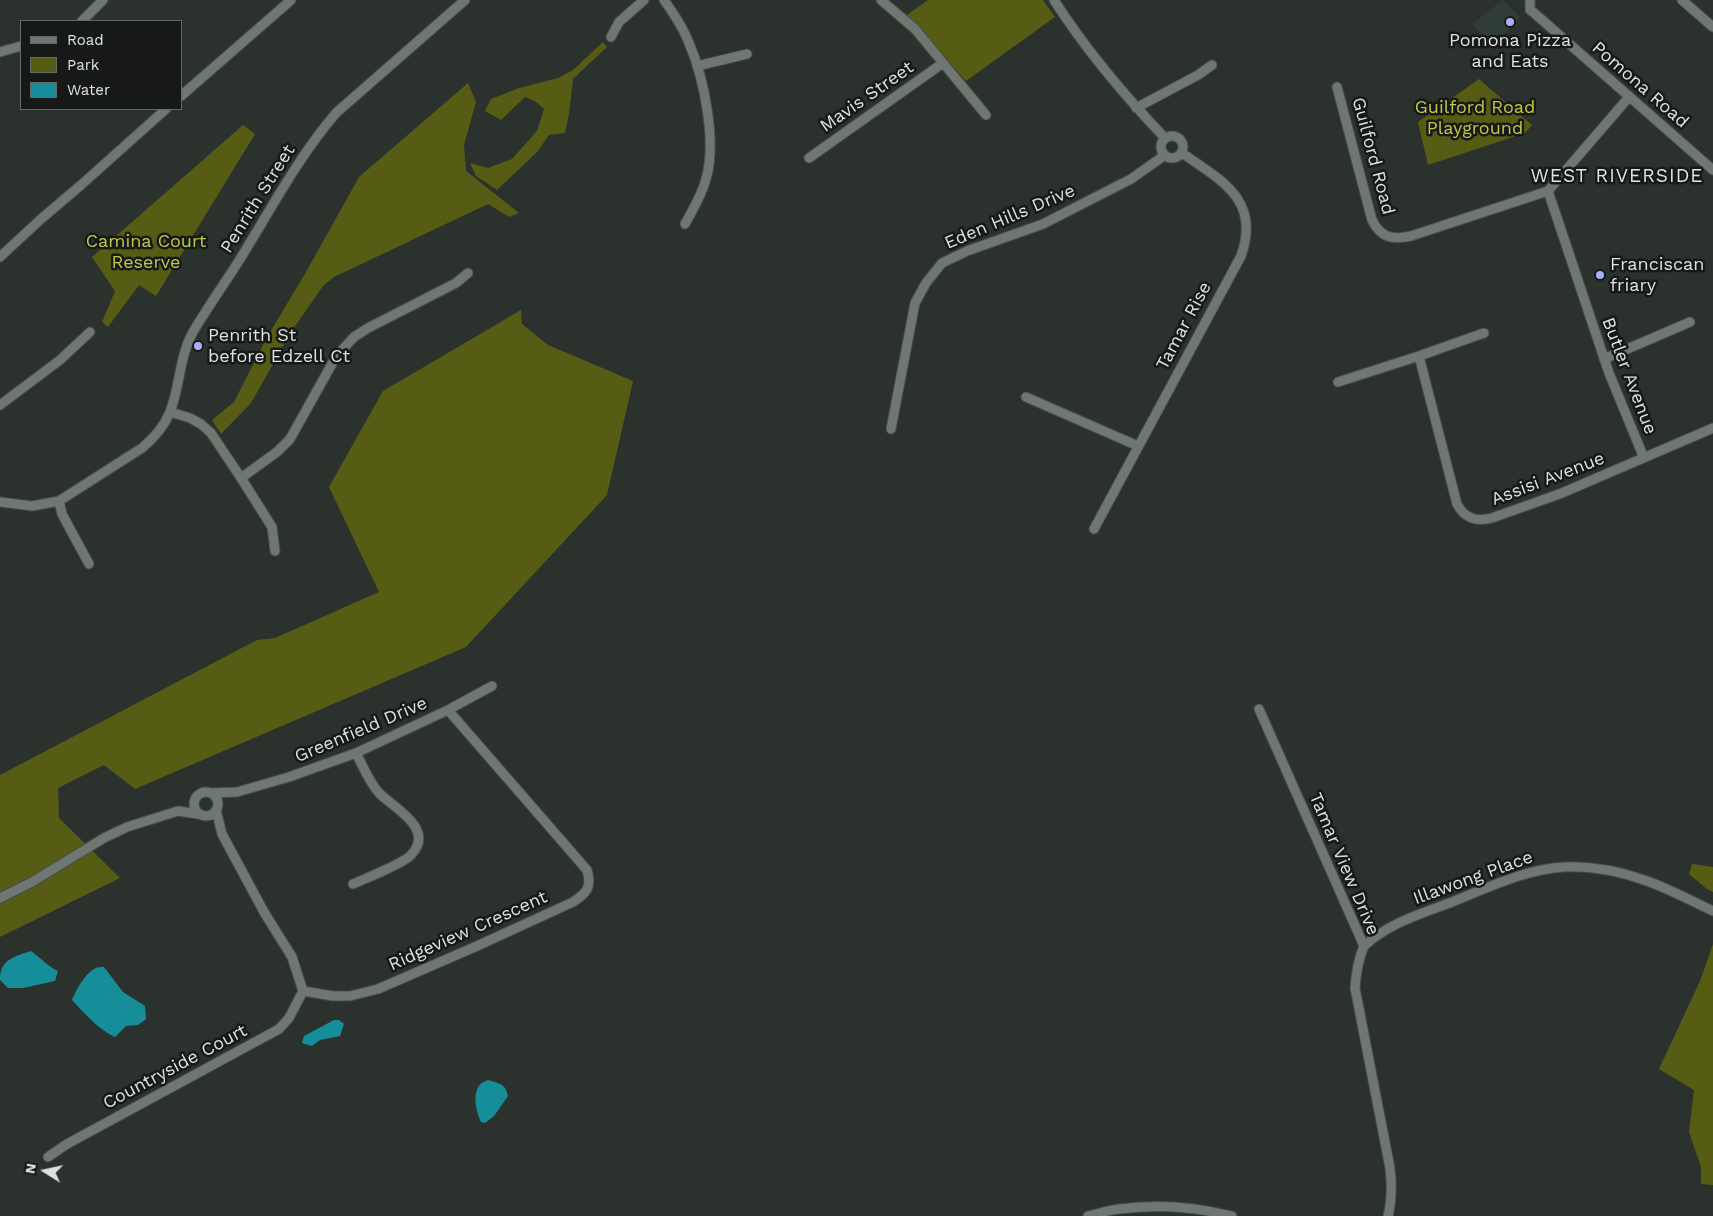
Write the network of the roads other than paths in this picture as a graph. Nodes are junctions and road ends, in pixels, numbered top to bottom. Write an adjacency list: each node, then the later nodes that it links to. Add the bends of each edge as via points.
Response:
1 (103, 0): 10 (street)
2 (291, 0): 20 (street)
3 (465, 0): 42 (street, Penrith Street, via 336,114 309,148 192,333)
4 (644, 0): 12 (street, via 619,22)
5 (664, 0): 18 (street, via 690,44)
6 (881, 0): 16 (street, via 914,29)
7 (1054, 0): 22 (street, via 1090,52)
8 (1530, 0): 21 (street, Pomona Road, via 1530,10)
9 (1682, 0): 11 (street)
10 (83, 20)
11 (1713, 27)
12 (611, 37)
13 (20, 46): 14 (street)
14 (0, 52)
15 (747, 54): 18 (street)
16 (943, 63): 24 (street); 28 (street, Mavis Street)
17 (1212, 65): 22 (street)
18 (696, 66): 31 (street, via 709,122 710,153 706,178)
19 (1337, 86): 30 (street, Guilford Road, via 1372,220 1381,234 1398,239 1411,236)
20 (182, 95)
21 (1629, 97): 29 (street, Pomona Road); 30 (street)
22 (1136, 108): 25 (street)
23 (165, 110): 32 (street)
24 (986, 115)
25 (1165, 138): 26 (street, via 1179,137 1183,142); 27 (street, via 1161,146)
26 (1182, 153): 27 (street, via 1172,158); 45 (street, Tamar Rise, via 1234,192 1242,205 1246,242)
27 (1165, 155): 44 (street, Eden Hills Drive, via 1131,179 1043,224 967,251 942,264 915,303)
28 (809, 158)
29 (1713, 170)
30 (1548, 191): 38 (street, Butler Avenue)
31 (685, 224)
32 (0, 257)
33 (468, 273): 47 (street, via 456,283 354,337 333,362 290,439)
34 (1690, 322): 38 (street)
35 (90, 332): 41 (street, via 60,360)
36 (1484, 333): 37 (street)
37 (1419, 356): 39 (street); 46 (street, Assisi Avenue, via 1457,504 1461,513 1472,519 1492,518)
38 (1604, 359): 46 (street, Butler Avenue)
39 (1338, 382)
40 (1026, 397): 45 (street)
41 (0, 405)
42 (170, 412): 47 (street, via 190,418 206,429); 49 (street, Penrith Street, via 162,428 142,448)
43 (1713, 428): 46 (street, Assisi Avenue)
44 (891, 429)
45 (1138, 446): 50 (street, Tamar Rise)
46 (1644, 458)
47 (241, 478): 51 (street, via 272,527)
48 (0, 502): 49 (street, Penrith Street, via 32,506)
49 (59, 502): 52 (street, via 62,514)
50 (1094, 529)
51 (275, 551)
52 (90, 564)
53 (492, 686): 55 (street, Greenfield Drive)
54 (1259, 709): 67 (street, Tamar View Drive)
55 (448, 710): 56 (street, Greenfield Drive); 68 (street, Ridgeview Crescent, via 587,870 590,879 588,889 573,902 378,989 342,996)
56 (356, 753): 57 (street, Greenfield Drive, via 289,778); 64 (street, via 379,793 410,818 418,841 411,856)
57 (237, 792): 58 (street, Greenfield Drive); 60 (street, Greenfield Drive)
58 (211, 793): 59 (street); 60 (street, via 218,801)
59 (197, 796): 61 (street); 62 (street, via 194,803)
60 (217, 809): 62 (street, via 208,816); 63 (street)
61 (178, 811): 62 (street); 65 (street, via 144,820 104,838)
62 (200, 814): 63 (street)
63 (222, 834): 68 (street, via 292,957)
64 (353, 884)
65 (0, 898)
66 (1713, 911): 67 (street, Illawong Place, via 1646,880 1605,870 1564,867 1513,878 1402,921)
67 (1364, 946): 72 (street, Tamar View Drive, via 1355,988 1390,1168 1392,1188)
68 (302, 991): 69 (street, Countryside Court, via 289,1018 279,1029)
69 (48, 1157)
70 (1088, 1216): 71 (street, via 1118,1209 1142,1208 1204,1210)
71 (1232, 1216)
72 (1388, 1216)

